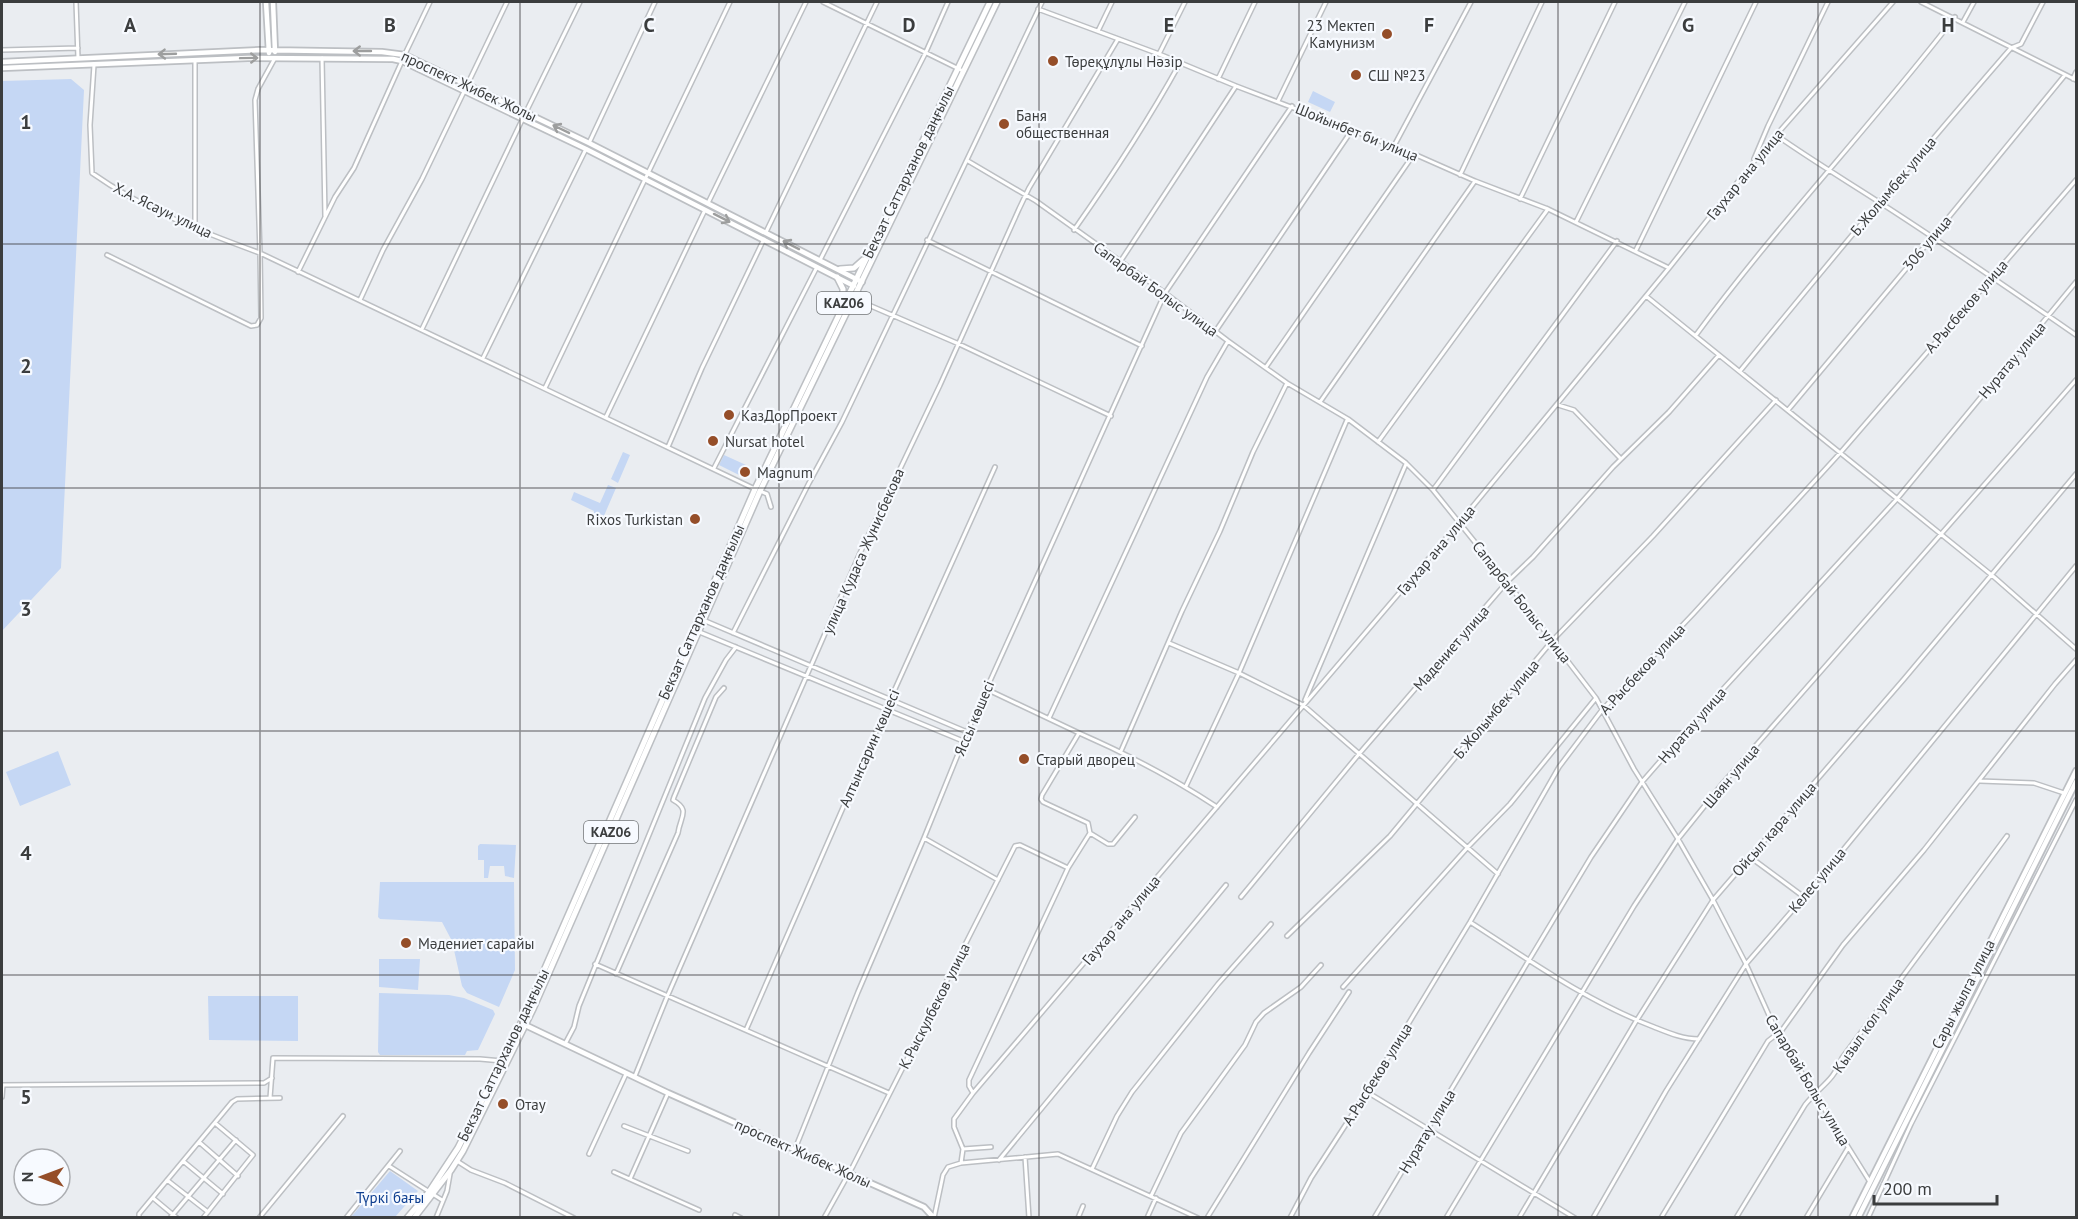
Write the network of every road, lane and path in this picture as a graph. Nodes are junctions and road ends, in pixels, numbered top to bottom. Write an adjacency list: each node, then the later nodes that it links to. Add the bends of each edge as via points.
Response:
1 (76, 2): 37 (street)
2 (266, 2): 40 (street)
3 (273, 2): 41 (street)
4 (430, 2): 44 (street)
5 (507, 2): 59 (street)
6 (580, 2): 64 (street)
7 (655, 2): 68 (street)
8 (730, 2): 76 (street)
9 (806, 2): 82 (street)
10 (823, 2): 33 (street)
11 (877, 2): 33 (street)
12 (948, 2): 42 (street)
13 (990, 2): 34 (main road, Бекзат Саттарханов даңғылы / KАZ06)
14 (997, 2): 34 (main road, Бекзат Саттарханов даңғылы / KАZ06)
15 (1042, 2): 30 (street)
16 (1112, 2): 35 (street)
17 (1185, 2): 43 (street)
18 (1255, 2): 57 (street)
19 (1326, 2): 62 (street)
20 (1471, 2): 69 (street)
21 (1542, 2): 75 (street)
22 (1615, 2): 80 (street)
23 (1686, 2): 86 (street)
24 (1756, 2): 95 (street)
25 (1828, 2): 73 (street)
26 (1893, 2): 67 (street, Гаухар ана улица)
27 (1921, 2): 31 (street)
28 (1974, 2): 32 (street)
29 (2043, 2): 38 (street, Б.Жолымбек улица, via 2021,44)
30 (1038, 9): 35 (street, Шойынбет би улица); 72 (street)
31 (1954, 17): 32 (street); 74 (street)
32 (1963, 22): 38 (street)
33 (867, 24): 42 (street); 89 (street)
34 (979, 31): 54 (main road, Бекзат Саттарханов даңғылы / KАZ06)
35 (1098, 31): 36 (street, Шойынбет би улица)
36 (1118, 39): 43 (street, Шойынбет би улица); 79 (street, улица Кудаса Жунисбекова)
37 (78, 48): 39 (street); 45 (street)
38 (2011, 48): 56 (street); 81 (street, Б.Жолымбек улица)
39 (2, 50)
40 (269, 51): 41 (street, проспект Жибек Жолы); 45 (street, проспект Жибек Жолы, one-way to 45); 46 (street)
41 (275, 51): 44 (street, проспект Жибек Жолы, one-way to 41, via 382,51); 46 (street)
42 (925, 54): 54 (street); 99 (street)
43 (1159, 54): 51 (street, Шойынбет би улица)
44 (405, 55): 59 (street, проспект Жибек Жолы)
45 (78, 58): 50 (street, проспект Жибек Жолы)
46 (272, 58): 47 (street, проспект Жибек Жолы); 48 (street, проспект Жибек Жолы, one-way to 46); 96 (street, via 255,100)
47 (322, 58): 49 (street, проспект Жибек Жолы); 85 (street)
48 (195, 60): 52 (street, проспект Жибек Жолы); 87 (street)
49 (402, 61): 61 (street, проспект Жибек Жолы); 85 (street, via 354,168)
50 (2, 62)
51 (1180, 63): 57 (street, Шойынбет би улица); 88 (street)
52 (94, 64): 53 (street, проспект Жибек Жолы); 87 (street, Х.А. Ясауи улица, via 92,173)
53 (2, 68)
54 (960, 70): 94 (main road, Бекзат Саттарханов даңғылы / KАZ06)
55 (2076, 72): 58 (street)
56 (2065, 75): 58 (street); 90 (street, 306 улица)
57 (1218, 79): 60 (street, Шойынбет би улица)
58 (2075, 79)
59 (467, 83): 61 (street); 64 (street, проспект Жибек Жолы)
60 (1236, 86): 62 (street, Шойынбет би улица); 100 (street)
61 (464, 90): 65 (street, проспект Жибек Жолы); 114 (street)
62 (1278, 101): 63 (street, Шойынбет би улица)
63 (1292, 106): 66 (street, Шойынбет би улица); 112 (street, Яссы көшесі)
64 (526, 112): 68 (street, проспект Жибек Жолы, one-way to 64)
65 (523, 118): 70 (street, проспект Жибек Жолы); 118 (street)
66 (1352, 130): 69 (street, Шойынбет би улица); 119 (street)
67 (1776, 135): 73 (street, Гаухар ана улица); 74 (street)
68 (589, 142): 76 (street, проспект Жибек Жолы)
69 (1394, 146): 71 (street, Шойынбет би улица)
70 (586, 148): 76 (street, проспект Жибек Жолы); 126 (street)
71 (1414, 154): 75 (street, Шойынбет би улица); 127 (street)
72 (968, 161): 79 (street, Сапарбай Болыс улица); 92 (street)
73 (1752, 163): 102 (street, Гаухар ана улица)
74 (1828, 171): 81 (street); 120 (street)
75 (1460, 175): 78 (street, Шойынбет би улица)
76 (646, 176): 82 (street, проспект Жибек Жолы); 83 (street, проспект Жибек Жолы); 131 (street)
77 (2076, 180): 106 (street, А.Рысбеков улица)
78 (1475, 181): 80 (street, Шойынбет би улица); 133 (street)
79 (1026, 195): 88 (street, Сапарбай Болыс улица); 105 (street, улица Кудаса Жунисбекова)
80 (1520, 199): 84 (street, Шойынбет би улица)
81 (1879, 202): 90 (street); 128 (street, Б.Жолымбек улица)
82 (708, 203): 89 (street, проспект Жибек Жолы)
83 (705, 209): 91 (street, проспект Жибек Жолы, one-way to 91); 137 (street)
84 (1548, 210): 86 (street, Шойынбет би улица); 139 (street)
85 (325, 217): 104 (street)
86 (1576, 222): 93 (street, Шойынбет би улица)
87 (195, 229): 96 (street, Х.А. Ясауи улица)
88 (1074, 230): 100 (street, Сапарбай Болыс улица)
89 (766, 232): 99 (street, проспект Жибек Жолы, one-way to 89)
90 (1932, 237): 106 (street); 135 (street, 306 улица)
91 (764, 239): 101 (street, проспект Жибек Жолы); 140 (street)
92 (927, 240): 105 (street); 116 (street)
93 (1617, 241): 95 (street, Шойынбет би улица); 148 (street)
94 (874, 248): 97 (main road, Бекзат Саттарханов даңғылы / KАZ06); 109 (main road, Бекзат Саттарханов даңғылы / KАZ06)
95 (1636, 250): 102 (street, Шойынбет би улица)
96 (260, 253): 98 (street, via 261,318 251,326); 104 (street, Х.А. Ясауи улица)
97 (868, 254): 103 (main road, via 854,268); 108 (main road, Бекзат Саттарханов даңғылы / KАZ06)
98 (107, 255)
99 (820, 260): 103 (street, проспект Жибек Жолы)
100 (1120, 262): 112 (street, Сапарбай Болыс улица)
101 (817, 267): 107 (street, проспект Жибек Жолы); 145 (street)
102 (1669, 268): 113 (street, Гаухар ана улица)
103 (840, 269): 108 (street, проспект Жибек Жолы)
104 (298, 272): 114 (street, Х.А. Ясауи улица)
105 (991, 272): 123 (street, улица Кудаса Жунисбекова); 124 (street)
106 (1992, 276): 117 (street); 141 (street, А.Рысбеков улица)
107 (837, 277): 111 (street, проспект Жибек Жолы); 115 (main road, via 843,289)
108 (856, 278): 109 (street, проспект Жибек Жолы); 111 (main road, Бекзат Саттарханов даңғылы / KАZ06)
109 (862, 282): 111 (main road, Бекзат Саттарханов даңғылы / KАZ06)
110 (2076, 282): 117 (street, Нуратау улица)
111 (856, 290): 115 (main road, Бекзат Саттарханов даңғылы / KАZ06); 116 (street, via 862,301); 147 (main road, Бекзат Саттарханов даңғылы / KАZ06)
112 (1166, 293): 119 (street, Сапарбай Болыс улица); 124 (street, Яссы көшесі)
113 (1646, 296): 120 (street); 134 (street, Гаухар ана улица)
114 (360, 300): 118 (street, Х.А. Ясауи улица)
115 (842, 308): 147 (main road, Бекзат Саттарханов даңғылы / KАZ06)
116 (892, 315): 123 (street); 159 (street, via 842,422)
117 (2049, 316): 121 (street); 149 (street, Нуратау улица)
118 (422, 329): 126 (street, Х.А. Ясауи улица)
119 (1215, 332): 122 (street, Сапарбай Болыс улица)
120 (1696, 335): 125 (street)
121 (2076, 335)
122 (1228, 341): 127 (street, Сапарбай Болыс улица); 175 (street, via 1207,377)
123 (959, 344): 136 (street); 165 (street, улица Кудаса Жунисбекова)
124 (1142, 346): 136 (street, Яссы көшесі)
125 (1719, 355): 128 (street); 142 (street, Мадениет улица)
126 (483, 358): 131 (street, Х.А. Ясауи улица)
127 (1265, 367): 130 (street, Сапарбай Болыс улица)
128 (1740, 371): 132 (street)
129 (2076, 380): 152 (street, Шаян улица)
130 (1287, 382): 133 (street, Сапарбай Болыс улица); 161 (street)
131 (545, 388): 137 (street, Х.А. Ясауи улица)
132 (1776, 400): 135 (street); 160 (street, Б.Жолымбек улица)
133 (1320, 402): 138 (street, Сапарбай Болыс улица)
134 (1557, 405): 142 (street, via 1574,410); 151 (street, Гаухар ана улица)
135 (1788, 410): 141 (street)
136 (1111, 416): 169 (street, Яссы көшесі)
137 (606, 417): 140 (street, Х.А. Ясауи улица)
138 (1348, 419): 139 (street, Сапарбай Болыс улица); 166 (street)
139 (1378, 442): 143 (street, Сапарбай Болыс улица)
140 (669, 447): 145 (street, Х.А. Ясауи улица)
141 (1841, 452): 149 (street); 174 (street, А.Рысбеков улица)
142 (1622, 459): 155 (street, Мадениет улица)
143 (1406, 463): 148 (street, Сапарбай Болыс улица); 172 (street)
144 (995, 467): 171 (street, Алтынсарин көшесі)
145 (714, 469): 147 (street, Х.А. Ясауи улица)
146 (2076, 474): 154 (street, Ойсыл кара улица)
147 (758, 490): 150 (street, via 767,494); 157 (main road, Бекзат Саттарханов даңғылы / KАZ06)
148 (1433, 490): 151 (street, Сапарбай Болыс улица)
149 (1897, 499): 152 (street); 183 (street, Нуратау улица)
150 (771, 507)
151 (1459, 523): 155 (street, Сапарбай Болыс улица); 172 (street, Гаухар ана улица)
152 (1942, 535): 154 (street); 194 (street, Шаян улица)
153 (2076, 566): 156 (street, Келес улица)
154 (1991, 574): 156 (street); 196 (street, Ойсыл кара улица)
155 (1507, 582): 160 (street, Сапарбай Болыс улица); 180 (street, Мадениет улица)
156 (2037, 614): 163 (street); 202 (street, Келес улица)
157 (701, 619): 158 (main road, Бекзат Саттарханов даңғылы / KАZ06); 159 (street)
158 (696, 630): 162 (street); 217 (main road, Бекзат Саттарханов даңғылы / KАZ06)
159 (733, 633): 165 (street)
160 (1552, 642): 170 (street, Сапарбай Болыс улица); 188 (street, Б.Жолымбек улица)
161 (1168, 644): 166 (street); 179 (street)
162 (736, 647): 167 (street); 208 (street, via 705,698)
163 (2076, 649)
164 (2076, 660): 182 (street)
165 (811, 666): 167 (street, улица Кудаса Жунисбекова); 171 (street)
166 (1239, 673): 172 (street); 185 (street)
167 (807, 676): 173 (street); 215 (street, улица Кудаса Жунисбекова)
168 (724, 688): 211 (street, via 716,697 674,797 684,809 678,833)
169 (986, 689): 175 (street); 176 (street, Яссы көшесі)
170 (1596, 698): 174 (street, Сапарбай Болыс улица); 195 (street, via 1510,804)
171 (890, 700): 173 (street, Алтынсарин көшесі); 176 (street)
172 (1303, 705): 180 (street); 189 (street, Гаухар ана улица)
173 (886, 709): 178 (street); 218 (street, Алтынсарин көшесі)
174 (1602, 710): 183 (street, Сапарбай Болыс улица); 198 (street, А.Рысбеков улица, via 1559,767)
175 (1049, 718): 177 (street)
176 (967, 732): 178 (street, Яссы көшесі)
177 (1079, 733): 179 (street); 191 (street, via 1042,795 1043,802 1088,823)
178 (963, 741): 193 (street, Яссы көшесі)
179 (1121, 751): 185 (street)
180 (1359, 754): 188 (street); 201 (street, Мадениет улица)
181 (2076, 771): 186 (street, Сары жылга улица)
182 (1980, 781): 186 (street, via 2034,783); 219 (street, via 1843,945)
183 (1642, 782): 194 (street, Сапарбай Болыс улица); 207 (street, Нуратау улица, via 1591,857)
184 (2076, 782): 307 (street, Сары жылга улица)
185 (1186, 786): 189 (street)
186 (2066, 794): 266 (street, Сары жылга улица)
187 (2076, 800): 308 (street, via 1911,1124)
188 (1418, 803): 195 (street); 206 (street, Б.Жолымбек улица, via 1359,869)
189 (1217, 807): 231 (street, Гаухар ана улица)
190 (1135, 817): 191 (street, via 1113,844)
191 (1090, 833): 197 (street)
192 (2007, 836): 232 (street, Кызыл кол улица, via 1842,1058 1838,1070)
193 (924, 838): 199 (street); 223 (street, Яссы көшесі)
194 (1678, 839): 203 (street, Сапарбай Болыс улица); 214 (street, Шаян улица)
195 (1468, 847): 198 (street); 212 (street)
196 (1750, 857): 202 (street); 203 (street, Ойсыл кара улица)
197 (1068, 868): 199 (street, К.Рыскулбеков улица, via 1017,844); 231 (street, via 969,1080)
198 (1498, 874): 204 (street, А.Рысбеков улица)
199 (998, 880): 230 (street, К.Рыскулбеков улица)
200 (1226, 885): 252 (street)
201 (1241, 897)
202 (1804, 897): 209 (street, Келес улица)
203 (1713, 900): 209 (street, Сапарбай Болыс улица); 216 (street, Ойсыл кара улица)
204 (1470, 922): 207 (street); 228 (street, А.Рысбеков улица)
205 (1271, 924): 258 (street, via 1132,1092 1116,1116)
206 (1287, 936)
207 (1530, 960): 214 (street); 239 (street, Нуратау улица)
208 (595, 964): 211 (street); 221 (street)
209 (1746, 964): 219 (street, Сапарбай Болыс улица); 220 (street, Келес улица)
210 (1321, 965): 271 (street, via 1301,987 1256,1022 1245,1045 1181,1133)
211 (616, 974): 215 (street)
212 (1343, 987)
213 (1349, 992): 296 (street)
214 (1582, 992): 216 (street); 253 (street, Шаян улица)
215 (667, 997): 218 (street); 225 (street, улица Кудаса Жунисбекова)
216 (1636, 1020): 220 (street, via 1679,1037); 267 (street, Ойсыл кара улица)
217 (523, 1024): 221 (street, проспект Жибек Жолы); 222 (main road, Бекзат Саттарханов даңғылы / KАZ06); 255 (main road, Бекзат Саттарханов даңғылы / KАZ06)
218 (746, 1030): 223 (street)
219 (1777, 1033): 232 (street, Сапарбай Болыс улица); 303 (street, via 1768,1041)
220 (1699, 1039): 302 (street, Келес улица)
221 (565, 1044): 224 (street, проспект Жибек Жолы)
222 (502, 1060): 226 (street, via 273,1058); 268 (main road, Бекзат Саттарханов даңғылы / KАZ06)
223 (828, 1066): 230 (street); 245 (street, Яссы көшесі)
224 (627, 1072): 225 (street, проспект Жибек Жолы); 249 (street)
225 (635, 1076): 229 (street, проспект Жибек Жолы)
226 (272, 1078): 227 (street, via 264,1083); 234 (street)
227 (2, 1085): 233 (street)
228 (1367, 1092): 239 (street); 297 (street, А.Рысбеков улица)
229 (668, 1093): 240 (street); 245 (street, проспект Жибек Жолы)
230 (890, 1093): 261 (street, К.Рыскулбеков улица)
231 (973, 1093): 246 (street, Гаухар ана улица, via 954,1119)
232 (1814, 1093): 244 (street, Сапарбай Болыс улица); 304 (street, Кызыл кол улица)
233 (2, 1097)
234 (270, 1098): 235 (street); 237 (street, via 234,1100)
235 (280, 1098)
236 (343, 1116): 283 (street)
237 (215, 1123): 241 (street); 242 (street)
238 (624, 1125): 240 (street)
239 (1428, 1129): 253 (street); 298 (street, Нуратау улица)
240 (649, 1136): 248 (street); 264 (street)
241 (236, 1140): 251 (street); 262 (street, via 253,1155)
242 (199, 1142): 251 (street); 254 (street)
243 (991, 1147): 246 (street)
244 (1848, 1148): 266 (street, Сапарбай Болыс улица); 305 (street)
245 (795, 1149): 261 (street, проспект Жибек Жолы)
246 (963, 1149): 256 (street)
247 (400, 1151): 257 (street)
248 (688, 1151)
249 (589, 1154)
250 (1025, 1157): 252 (street); 258 (street, via 1058,1154); 292 (street)
251 (219, 1160): 262 (street); 263 (street)
252 (999, 1160): 256 (street)
253 (1481, 1160): 267 (street); 299 (street, Шаян улица)
254 (183, 1161): 263 (street); 265 (street)
255 (457, 1161): 259 (main road, Бекзат Саттарханов даңғылы / KАZ06); 288 (street)
256 (961, 1162): 291 (street, via 948,1167 943,1175)
257 (389, 1166): 268 (street); 284 (street)
258 (1092, 1169): 271 (street)
259 (451, 1170): 268 (main road, Бекзат Саттарханов даңғылы / KАZ06); 274 (street)
260 (614, 1172): 264 (street)
261 (848, 1173): 290 (street, К.Рыскулбеков улица); 291 (street, проспект Жибек Жолы, via 924,1207)
262 (238, 1176): 269 (street)
263 (204, 1178): 269 (street); 270 (street)
264 (630, 1179): 276 (street)
265 (167, 1180): 270 (street); 272 (street)
266 (1870, 1182): 306 (street, Сары жылга улица)
267 (1534, 1192): 300 (street, Ойсыл кара улица); 301 (street)
268 (431, 1193): 274 (street); 285 (main road, Бекзат Саттарханов даңғылы / KАZ06); 286 (main road, Бекзат Саттарханов даңғылы / KАZ06)
269 (223, 1194): 277 (street)
270 (188, 1196): 277 (street); 279 (street)
271 (1151, 1196): 273 (street)
272 (153, 1198): 279 (street); 280 (street)
273 (1156, 1198): 294 (street); 295 (street)
274 (442, 1200): 287 (street)
275 (1083, 1206): 293 (street)
276 (699, 1210)
277 (208, 1212): 282 (street)
278 (735, 1215): 289 (street)
279 (172, 1216): 281 (street)
280 (139, 1218)
281 (177, 1218)
282 (203, 1218)
283 (260, 1218)
284 (346, 1218)
285 (407, 1218)
286 (414, 1218)
287 (436, 1218)
288 (574, 1218)
289 (741, 1218)
290 (824, 1218)
291 (934, 1218)
292 (1029, 1218)
293 (1078, 1218)
294 (1147, 1218)
295 (1198, 1218)
296 (1207, 1218)
297 (1290, 1218)
298 (1374, 1218)
299 (1446, 1218)
300 (1519, 1218)
301 (1575, 1218)
302 (1593, 1218)
303 (1661, 1218)
304 (1736, 1218)
305 (1806, 1218)
306 (1852, 1218)
307 (1858, 1218)
308 (1868, 1218)

